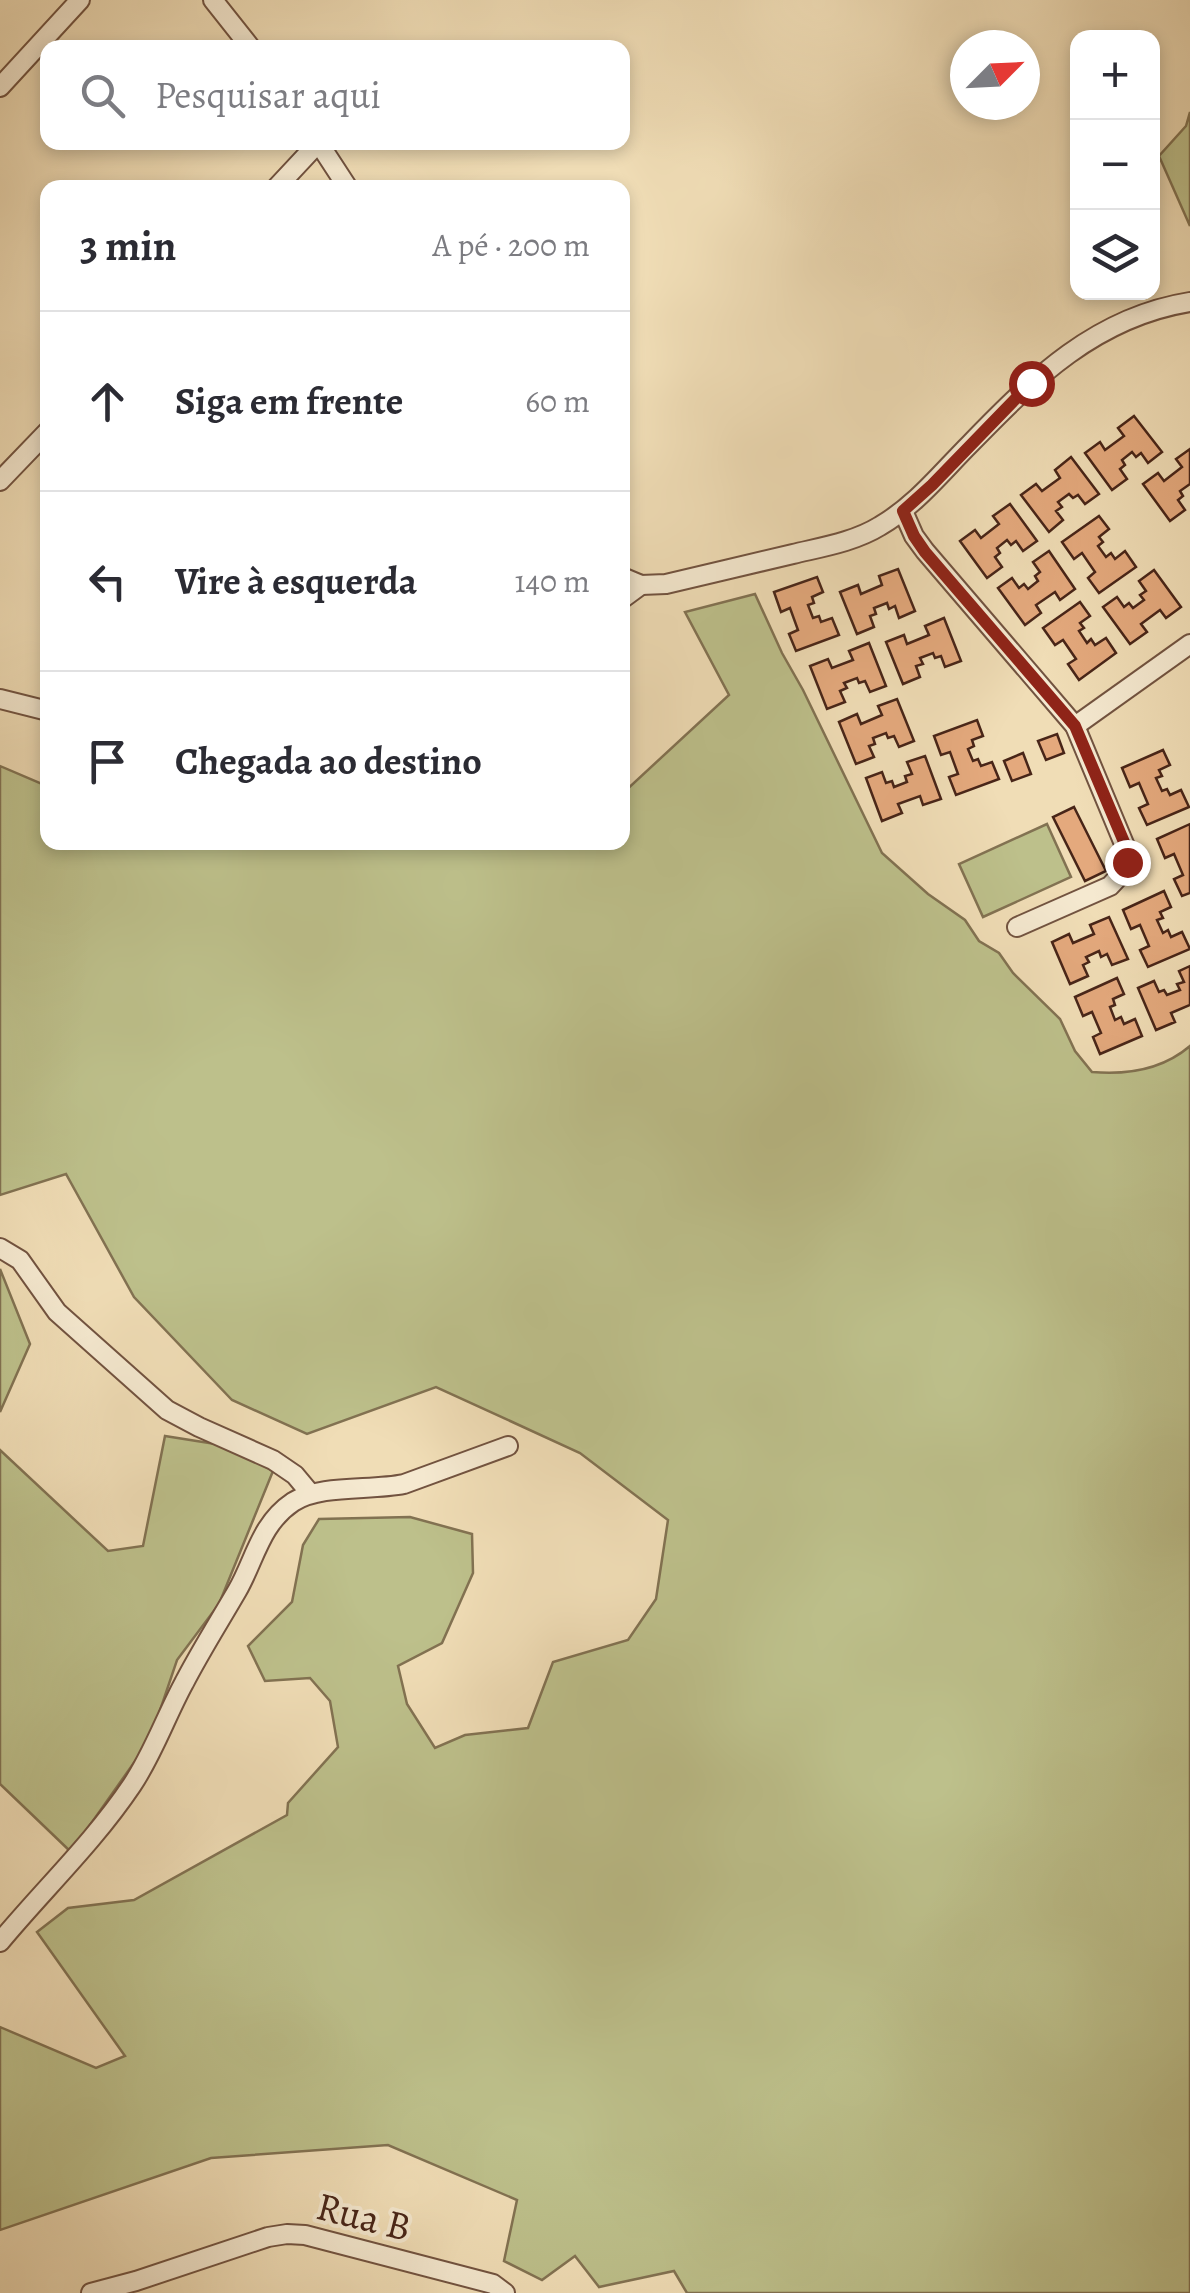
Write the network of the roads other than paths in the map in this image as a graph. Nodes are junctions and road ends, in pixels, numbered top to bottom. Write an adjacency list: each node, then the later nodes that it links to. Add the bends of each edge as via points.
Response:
1 (80, 0): 3 (street)
2 (213, 0): 4 (street)
3 (43, 40)
4 (245, 40)
5 (40, 43): 6 (street)
6 (0, 86)
7 (311, 150): 9 (street)
8 (323, 150): 10 (street)
9 (283, 180)
10 (343, 180)
11 (1190, 302): 14 (street, via 1111,326 1070,351)
12 (40, 439): 13 (street)
13 (0, 481)
14 (903, 511): 16 (street, via 840,543); 21 (street, via 925,552)
15 (630, 580): 16 (street)
16 (642, 585): 17 (street)
17 (630, 593)
18 (1190, 644): 21 (street)
19 (0, 699): 20 (street)
20 (40, 709)
21 (1075, 726): 22 (street, via 1124,842 1124,872 1110,886)
22 (1018, 928)
23 (0, 1248): 25 (street, via 20,1260 57,1312 167,1410 273,1460)
24 (508, 1446): 25 (street, via 388,1488)
25 (310, 1493): 26 (street, via 265,1529 134,1782 90,1844)
26 (0, 1942)
27 (91, 2293): 28 (street, Rua B, via 287,2234 493,2284)
28 (504, 2293)

